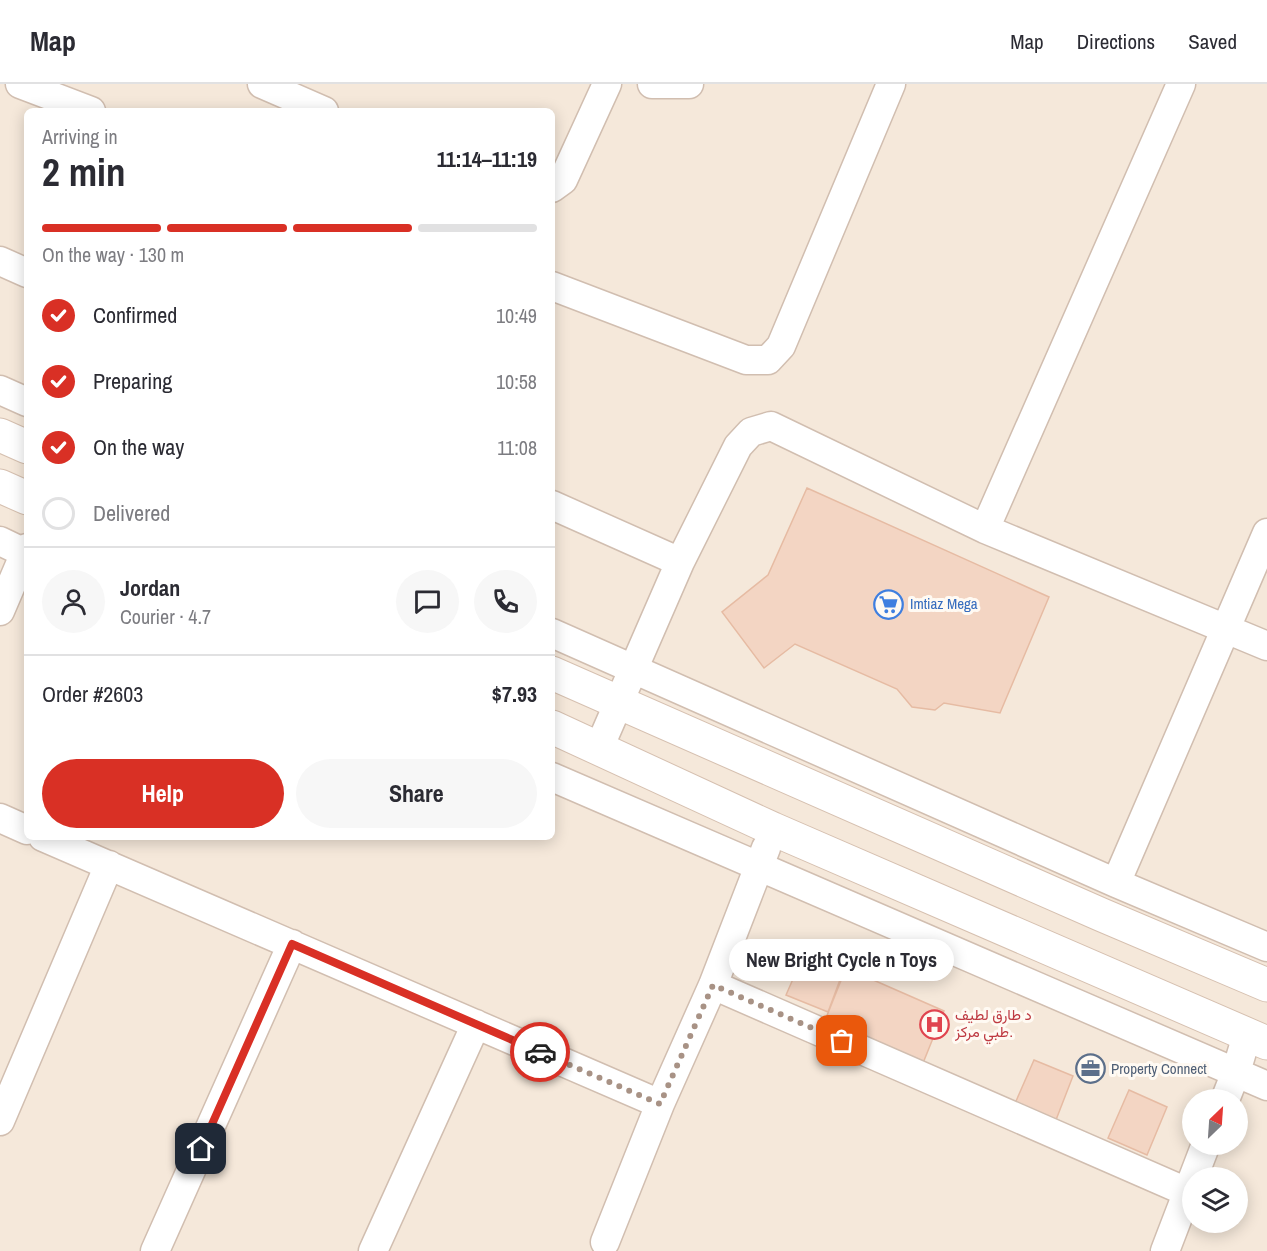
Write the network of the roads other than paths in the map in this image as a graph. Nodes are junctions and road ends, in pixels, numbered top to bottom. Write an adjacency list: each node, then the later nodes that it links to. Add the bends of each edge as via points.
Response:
1 (20, 84): 8 (street)
2 (262, 84): 9 (street)
3 (607, 84): 10 (street, via 563,180)
4 (652, 84): 5 (street)
5 (689, 84)
6 (891, 84): 13 (street, via 781,345 768,360 746,360)
7 (1181, 84): 21 (street)
8 (84, 108)
9 (317, 108)
10 (555, 186)
11 (0, 261): 12 (street)
12 (24, 272)
13 (555, 287)
14 (0, 390): 15 (street)
15 (24, 401)
16 (0, 435): 17 (street)
17 (24, 446)
18 (0, 486): 19 (street)
19 (24, 497)
20 (555, 506): 24 (street)
21 (985, 529): 24 (street, via 771,426 751,432 738,446); 26 (street)
22 (1267, 533): 26 (street)
23 (20, 549): 25 (street)
24 (680, 562): 29 (street)
25 (0, 611)
26 (1227, 629): 28 (street); 41 (street)
27 (555, 634): 29 (street)
28 (1267, 646)
29 (633, 668): 31 (street); 41 (street)
30 (555, 674): 31 (street)
31 (618, 702): 33 (street); 45 (street)
32 (555, 728): 33 (street)
33 (599, 748): 37 (street)
34 (555, 778): 40 (street)
35 (0, 818): 36 (street)
36 (24, 829)
37 (773, 829): 40 (street); 47 (street)
38 (50, 840): 39 (street)
39 (108, 865): 42 (street); 52 (street)
40 (760, 865): 44 (street); 48 (street)
41 (1116, 883): 43 (street)
42 (292, 944): 46 (street); 56 (street)
43 (1267, 946)
44 (713, 985): 51 (street); 53 (street)
45 (1267, 985)
46 (476, 1024): 51 (street); 57 (street)
47 (1257, 1039): 48 (street)
48 (1236, 1072): 49 (street); 50 (street)
49 (1267, 1086)
50 (1229, 1089)
51 (660, 1104): 55 (street)
52 (0, 1121)
53 (1182, 1190)
54 (1182, 1205): 58 (street)
55 (605, 1242)
56 (155, 1251)
57 (373, 1251)
58 (1165, 1251)

